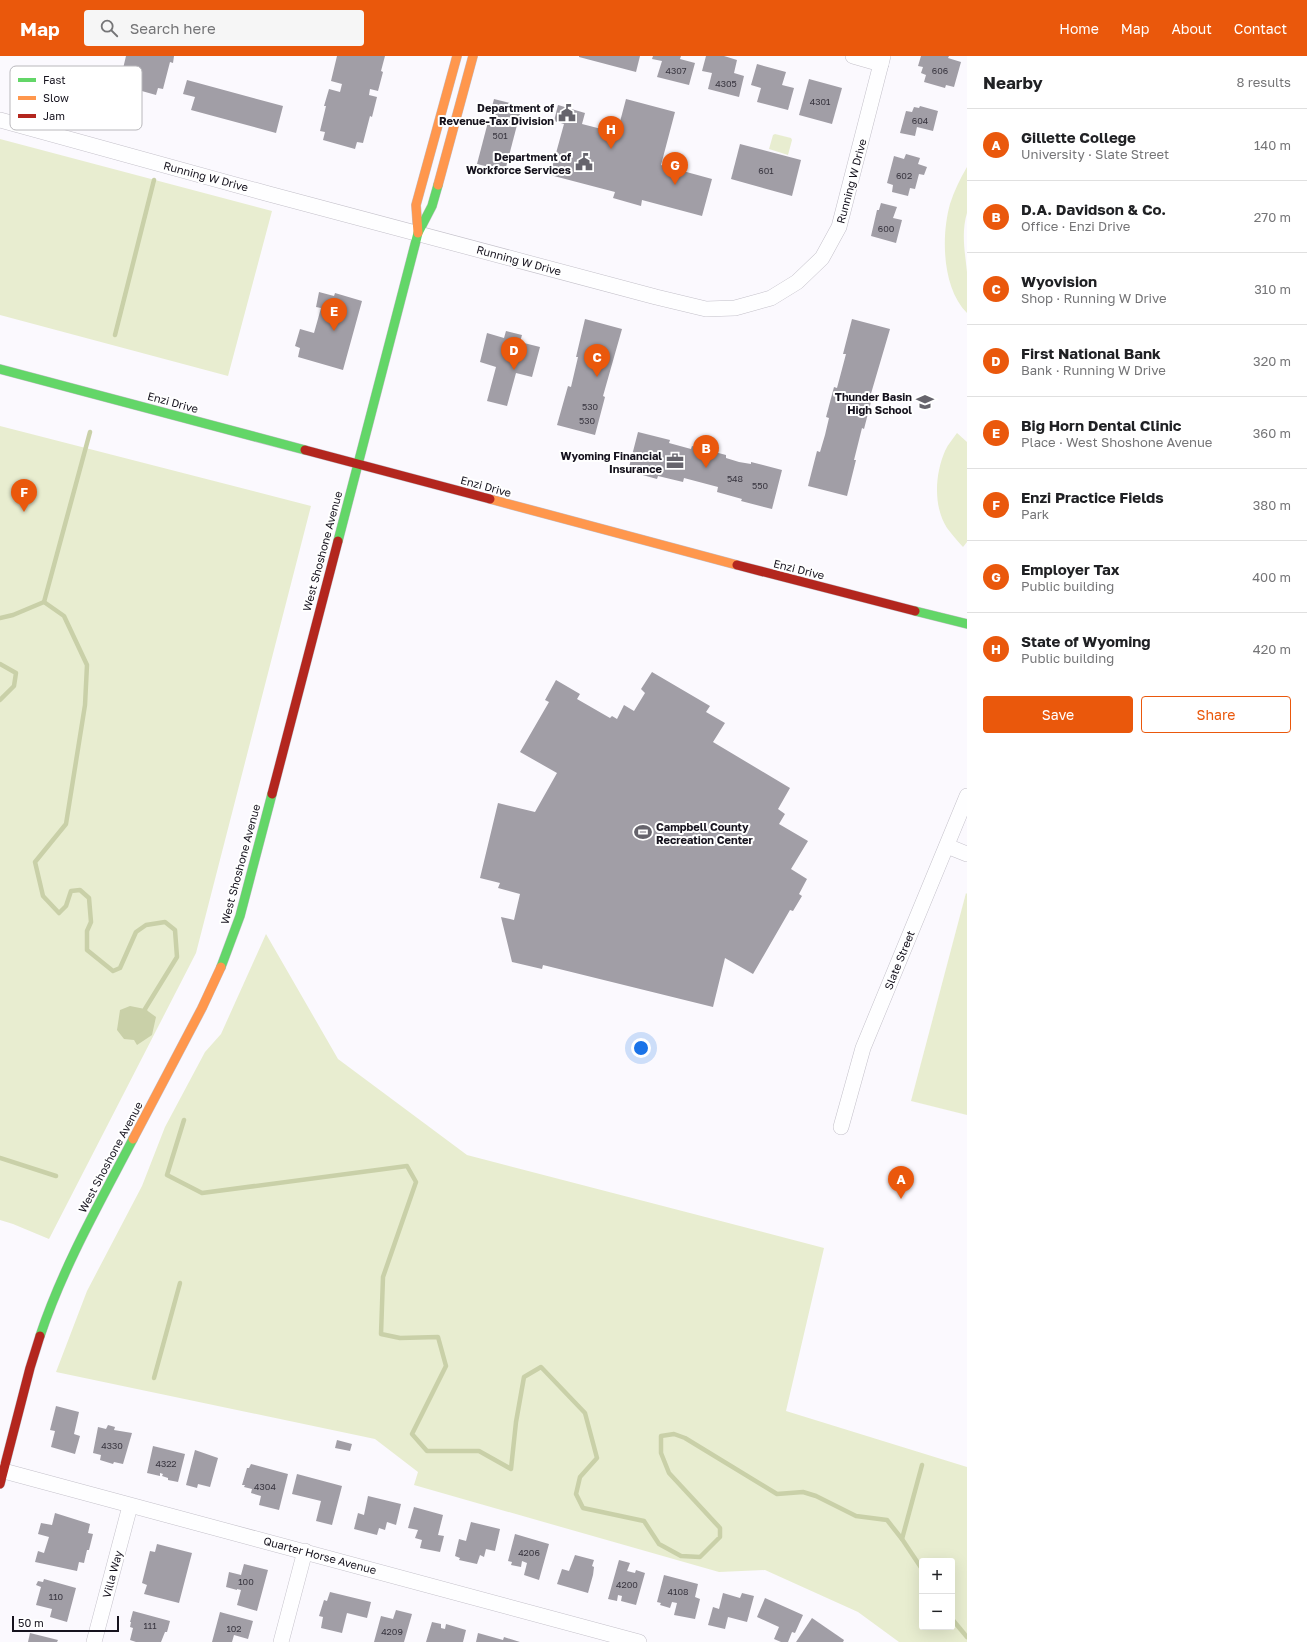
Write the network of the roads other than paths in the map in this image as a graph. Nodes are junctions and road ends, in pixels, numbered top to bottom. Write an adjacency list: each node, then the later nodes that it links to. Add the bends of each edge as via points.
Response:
1 (457, 56): 8 (street, via 416,205)
2 (473, 56): 8 (street, via 432,206)
3 (853, 56): 4 (street)
4 (882, 60): 8 (street, Running W Drive, via 839,228 822,258 797,282 771,298 735,308 706,309)
5 (0, 120): 6 (street, Running W Drive)
6 (10, 123)
7 (37, 130): 8 (street, Running W Drive)
8 (418, 233): 10 (street, West Shoshone Avenue)
9 (0, 369): 10 (street, Enzi Drive)
10 (357, 464): 11 (street, Enzi Drive); 16 (street, West Shoshone Avenue, via 240,916 221,968 202,1008 70,1259 49,1309 30,1368)
11 (967, 624)
12 (967, 796): 13 (street, Slate Street)
13 (946, 846): 14 (street); 15 (street, Slate Street, via 863,1048)
14 (967, 854)
15 (841, 1127)
16 (1, 1475): 17 (street, Quarter Horse Avenue)
17 (130, 1506): 18 (street, Quarter Horse Avenue); 19 (street, Villa Way)
18 (305, 1551): 20 (street); 21 (street, Quarter Horse Avenue)
19 (94, 1642)
20 (281, 1642)
21 (639, 1642)

